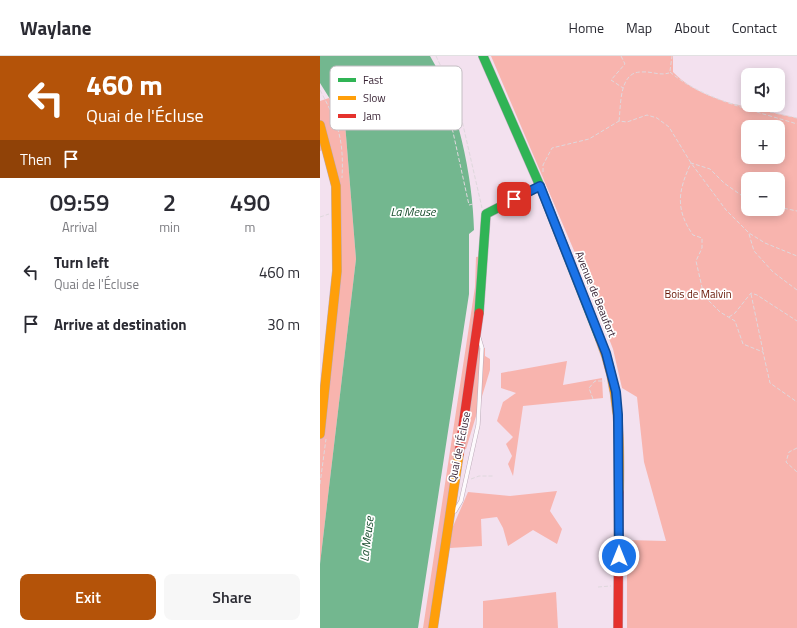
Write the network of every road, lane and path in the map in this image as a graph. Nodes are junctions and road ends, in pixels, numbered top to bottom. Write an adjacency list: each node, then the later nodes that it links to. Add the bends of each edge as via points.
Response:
1 (436, 56): 5 (path)
2 (483, 56): 16 (street, Avenue de Beaufort)
3 (621, 56): 7 (path, via 625,64 611,80)
4 (672, 56): 6 (path)
5 (441, 66)
6 (670, 72): 7 (path, via 661,75 633,73); 8 (path, via 677,78)
7 (623, 88): 11 (path)
8 (733, 104): 9 (path); 12 (path)
9 (797, 118)
10 (462, 121): 22 (path, via 479,197)
11 (619, 121): 15 (path, via 627,122 647,115 657,118 669,127); 16 (path, via 589,139 552,148)
12 (797, 124)
13 (320, 125): 20 (street, via 336,186)
14 (452, 130): 18 (path, via 469,205)
15 (691, 163): 17 (path, via 710,169); 24 (path, via 726,210); 28 (path, via 679,197 684,222 693,235 702,238 702,248 696,261 704,296)
16 (538, 182): 22 (street); 32 (street, Avenue de Beaufort, via 606,353)
17 (741, 195)
18 (473, 204)
19 (785, 208): 21 (path)
20 (336, 211): 23 (path); 35 (street, via 336,272)
21 (797, 211)
22 (486, 214): 30 (street, Quai de l'Écluse)
23 (320, 217)
24 (749, 233): 25 (path, via 765,243); 26 (path, via 754,251 773,272)
25 (797, 256)
26 (797, 290)
27 (751, 293): 28 (path, via 735,313); 29 (path); 31 (path)
28 (728, 317): 31 (path, via 735,321 743,344)
29 (797, 321)
30 (477, 336): 40 (street, Quai de l'Écluse); 40 (lane, Quai de l'Écluse, via 482,348 478,426 461,501 455,511)
31 (763, 352): 34 (path, via 770,383)
32 (613, 380): 33 (path, via 595,381 589,388); 41 (street, Avenue de Beaufort, via 620,436)
33 (593, 399)
34 (797, 402)
35 (320, 434)
36 (797, 448): 37 (path, via 790,452 786,462)
37 (797, 472)
38 (493, 476): 39 (path)
39 (471, 479)
40 (450, 510): 43 (street, Quai de l'Écluse)
41 (618, 586): 42 (path); 44 (street, Avenue de Beaufort)
42 (598, 587)
43 (433, 628)
44 (618, 628)

